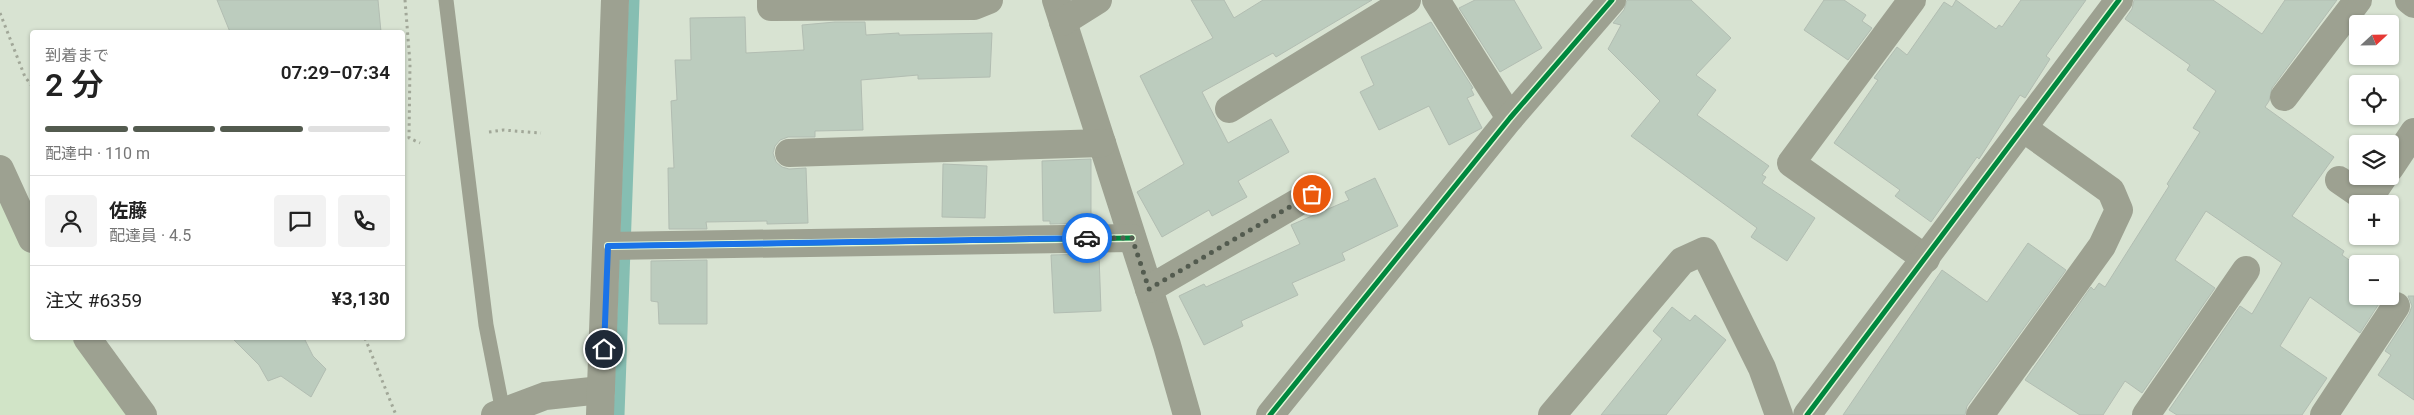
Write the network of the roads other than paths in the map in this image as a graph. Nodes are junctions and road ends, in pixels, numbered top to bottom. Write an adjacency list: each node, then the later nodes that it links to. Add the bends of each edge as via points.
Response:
1 (446, 0): 36 (lane)
2 (615, 0): 29 (street)
3 (771, 0): 4 (street, via 771,7 974,6)
4 (989, 0)
5 (1098, 0): 14 (street)
6 (1407, 0): 16 (street)
7 (1436, 0): 17 (street)
8 (1612, 0): 17 (street)
9 (1912, 0): 30 (street, via 1792,163)
10 (2119, 0): 18 (street)
11 (2358, 0): 15 (street)
12 (2409, 0): 13 (street)
13 (2414, 4)
14 (1060, 11): 20 (street)
15 (2284, 97)
16 (1229, 109)
17 (1510, 118): 39 (street)
18 (2023, 128): 30 (street); 43 (street, via 2111,191 2119,210 2102,246)
19 (2414, 132): 22 (street)
20 (1102, 143): 21 (street); 28 (street)
21 (790, 153)
22 (2399, 154)
23 (0, 169): 27 (street)
24 (2340, 180): 25 (street, via 2368,200)
25 (2378, 185)
26 (1312, 194): 32 (street)
27 (30, 235)
28 (1132, 238): 29 (street); 32 (street)
29 (619, 246): 35 (street)
30 (1926, 259): 42 (street)
31 (2246, 270): 44 (street)
32 (1149, 289): 38 (street)
33 (2396, 306): 45 (street)
34 (88, 340): 37 (street)
35 (601, 402): 36 (street, via 546,396)
36 (499, 413)
37 (142, 415)
38 (1187, 415)
39 (1270, 415)
40 (1552, 415): 41 (street, via 1682,261 1704,251 1762,368)
41 (1779, 415)
42 (1808, 415)
43 (1980, 415)
44 (2146, 415)
45 (2324, 415)

